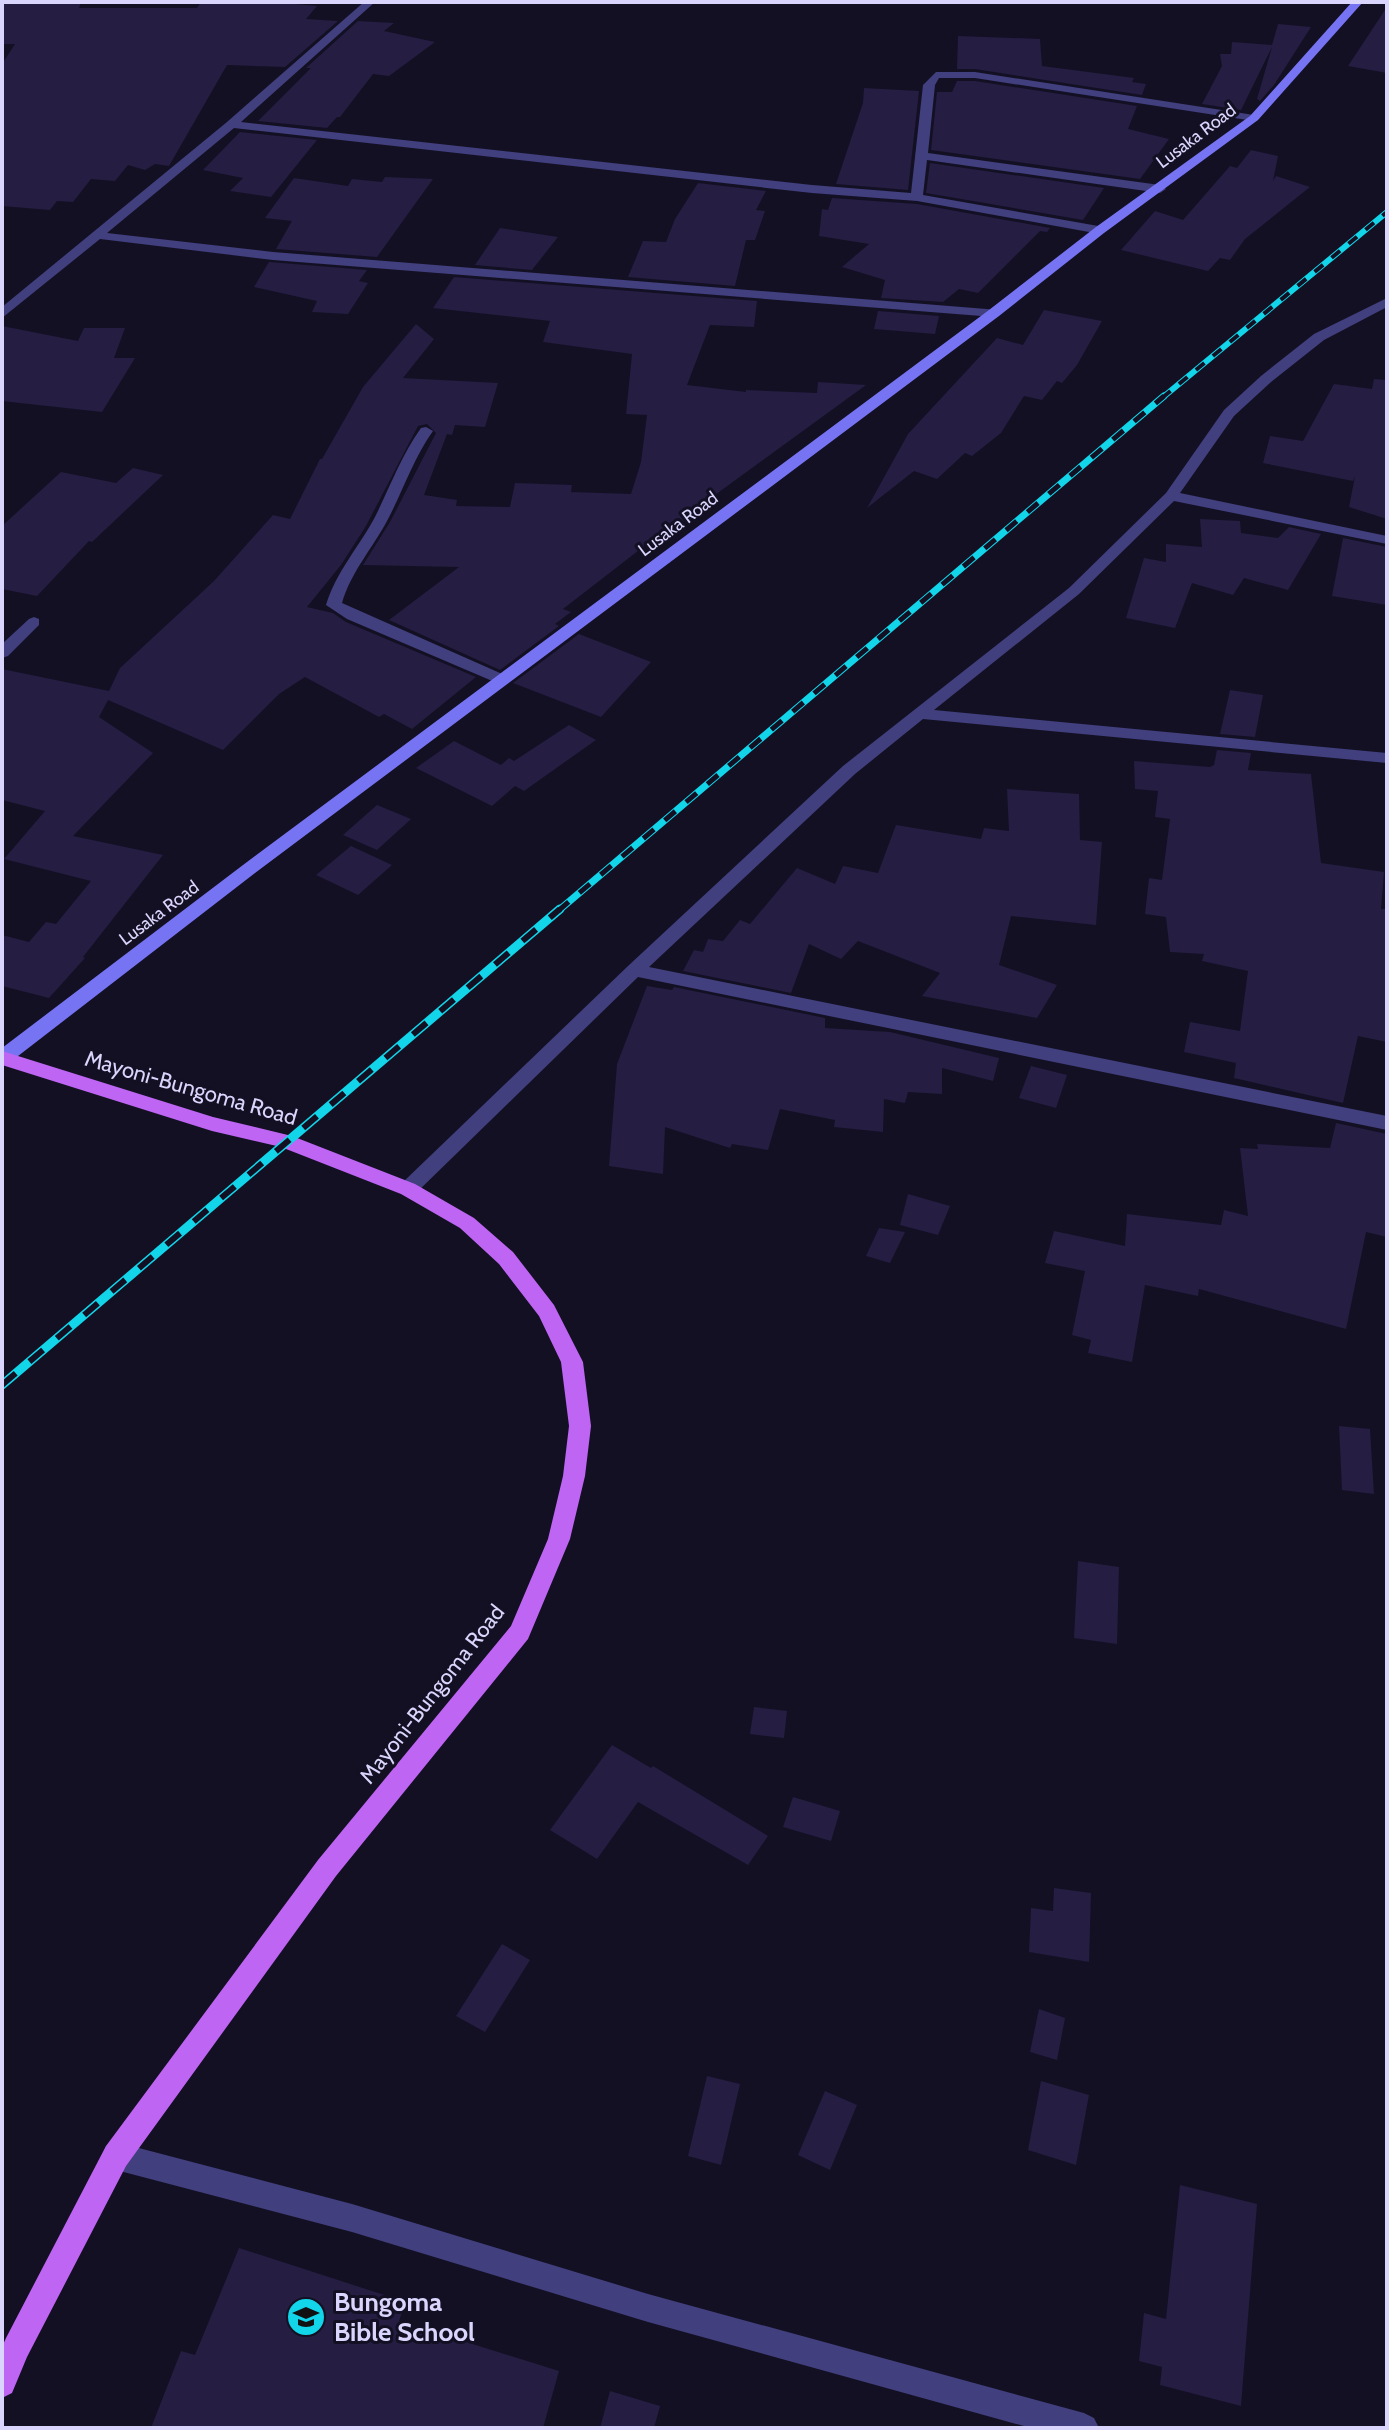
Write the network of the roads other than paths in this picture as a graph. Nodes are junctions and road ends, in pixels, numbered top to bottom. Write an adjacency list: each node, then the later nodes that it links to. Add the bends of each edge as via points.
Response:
1 (370, 2): 4 (street)
2 (1358, 2): 3 (street, Lusaka Road)
3 (1254, 118): 5 (street, via 975,75 936,75 929,85); 6 (street, Lusaka Road)
4 (231, 124): 7 (street); 9 (street)
5 (921, 156): 6 (street); 7 (street)
6 (1160, 189): 8 (street, Lusaka Road)
7 (917, 197): 8 (street)
8 (1100, 230): 11 (street, Lusaka Road)
9 (95, 235): 11 (street, via 273,256); 12 (street)
10 (1387, 302): 14 (street, via 1319,337 1266,379 1229,413)
11 (994, 313): 18 (street, Lusaka Road)
12 (2, 314)
13 (426, 431): 18 (street, via 413,446 381,519 339,584 334,605)
14 (1171, 496): 15 (street); 19 (street, via 1074,591)
15 (1387, 540)
16 (34, 622): 17 (street)
17 (2, 653)
18 (503, 680): 22 (street, Lusaka Road)
19 (920, 714): 20 (street); 21 (street, via 849,770)
20 (1387, 758)
21 (634, 970): 23 (street); 24 (street)
22 (2, 1058): 24 (main road, Mayoni-Bungoma Road, via 212,1124 285,1141)
23 (1387, 1123)
24 (408, 1189): 25 (main road, Mayoni-Bungoma Road, via 467,1223 506,1258 547,1311 572,1362 580,1426 559,1539 520,1632 327,1868)
25 (116, 2156): 26 (main road, Mayoni-Bungoma Road); 27 (street, via 352,2218 648,2308)
26 (2, 2383)
27 (1084, 2428)

